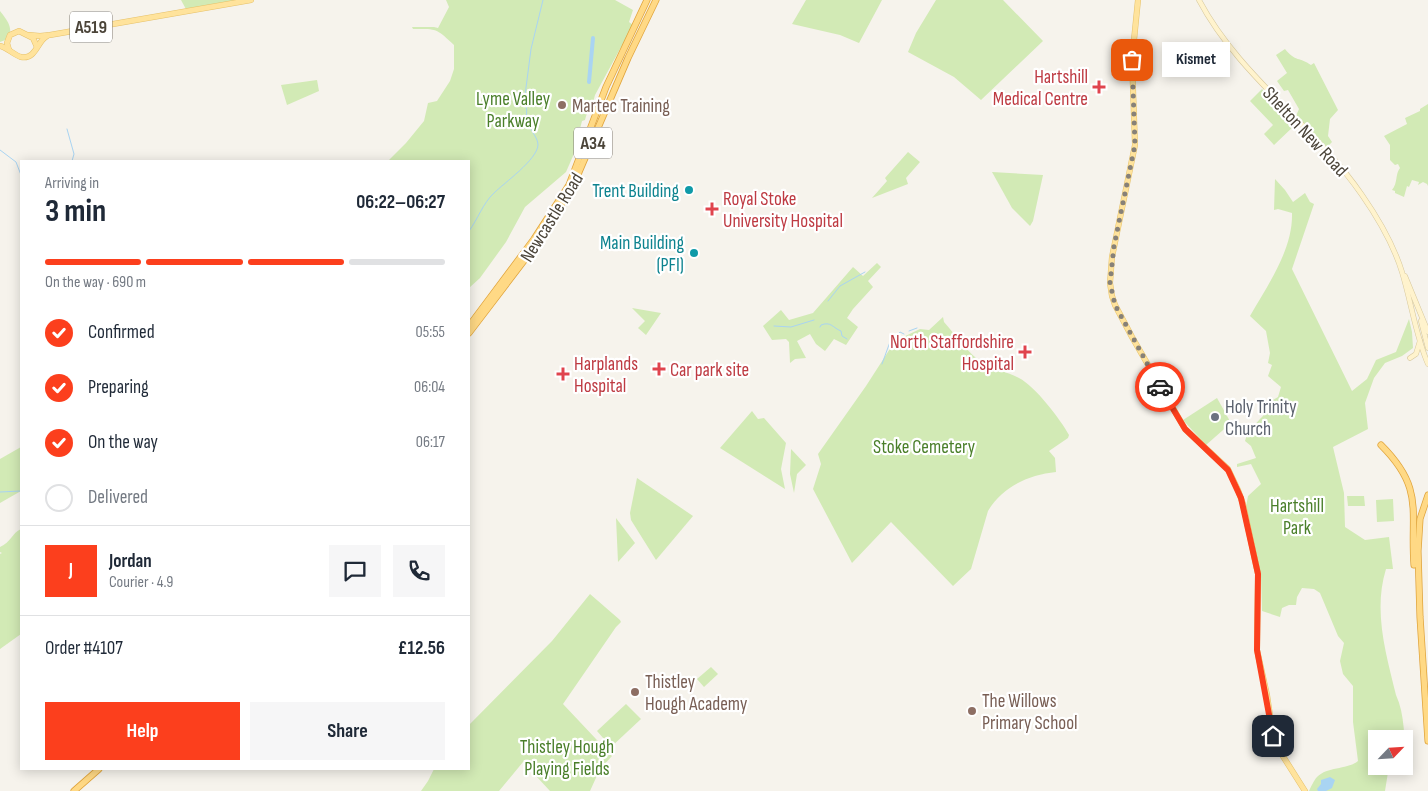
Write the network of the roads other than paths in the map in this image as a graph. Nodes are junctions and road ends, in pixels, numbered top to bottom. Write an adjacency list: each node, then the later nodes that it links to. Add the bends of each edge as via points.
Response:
1 (251, 0): 9 (main road, A519)
2 (647, 0): 6 (highway, A34)
3 (656, 0): 7 (highway, A34)
4 (1138, 0): 30 (main road, via 1132,60 1135,145 1112,257 1111,289 1124,323 1174,411 1191,435 1228,470 1238,490 1258,574 1257,650 1273,736)
5 (1198, 0): 15 (main road, Shelton New Road, via 1242,62 1357,187)
6 (644, 7): 7 (highway); 14 (highway, Newcastle Road / A34, via 606,87 569,185)
7 (652, 10): 14 (highway, Newcastle Road / A34, via 573,186)
8 (29, 35): 9 (main road, A519); 10 (main road, A519, via 19,31); 12 (main road)
9 (50, 35): 12 (main road, A519)
10 (8, 39): 11 (main road, A519); 13 (main road)
11 (0, 44): 13 (main road, A519)
12 (37, 48): 13 (main road, A519, via 33,54 23,57)
13 (9, 50)
14 (536, 242): 17 (highway, Newcastle Road / A34); 18 (highway, Newcastle Road / A34)
15 (1402, 271): 16 (main road, Shelton New Road); 20 (main road, Shelton New Road)
16 (1418, 306): 19 (main road, Shelton New Road); 21 (main road)
17 (470, 325)
18 (470, 332)
19 (1428, 332)
20 (1420, 340): 22 (main road, via 1419,349); 23 (main road, Shelton New Road)
21 (1428, 348)
22 (1410, 358)
23 (1428, 361)
24 (1381, 445): 26 (highway, via 1397,463 1412,493 1414,563)
25 (1428, 496): 26 (highway, via 1420,519 1418,539)
26 (1420, 617): 27 (highway)
27 (1428, 741)
28 (97, 770): 29 (highway)
29 (74, 791)
30 (1304, 791)

